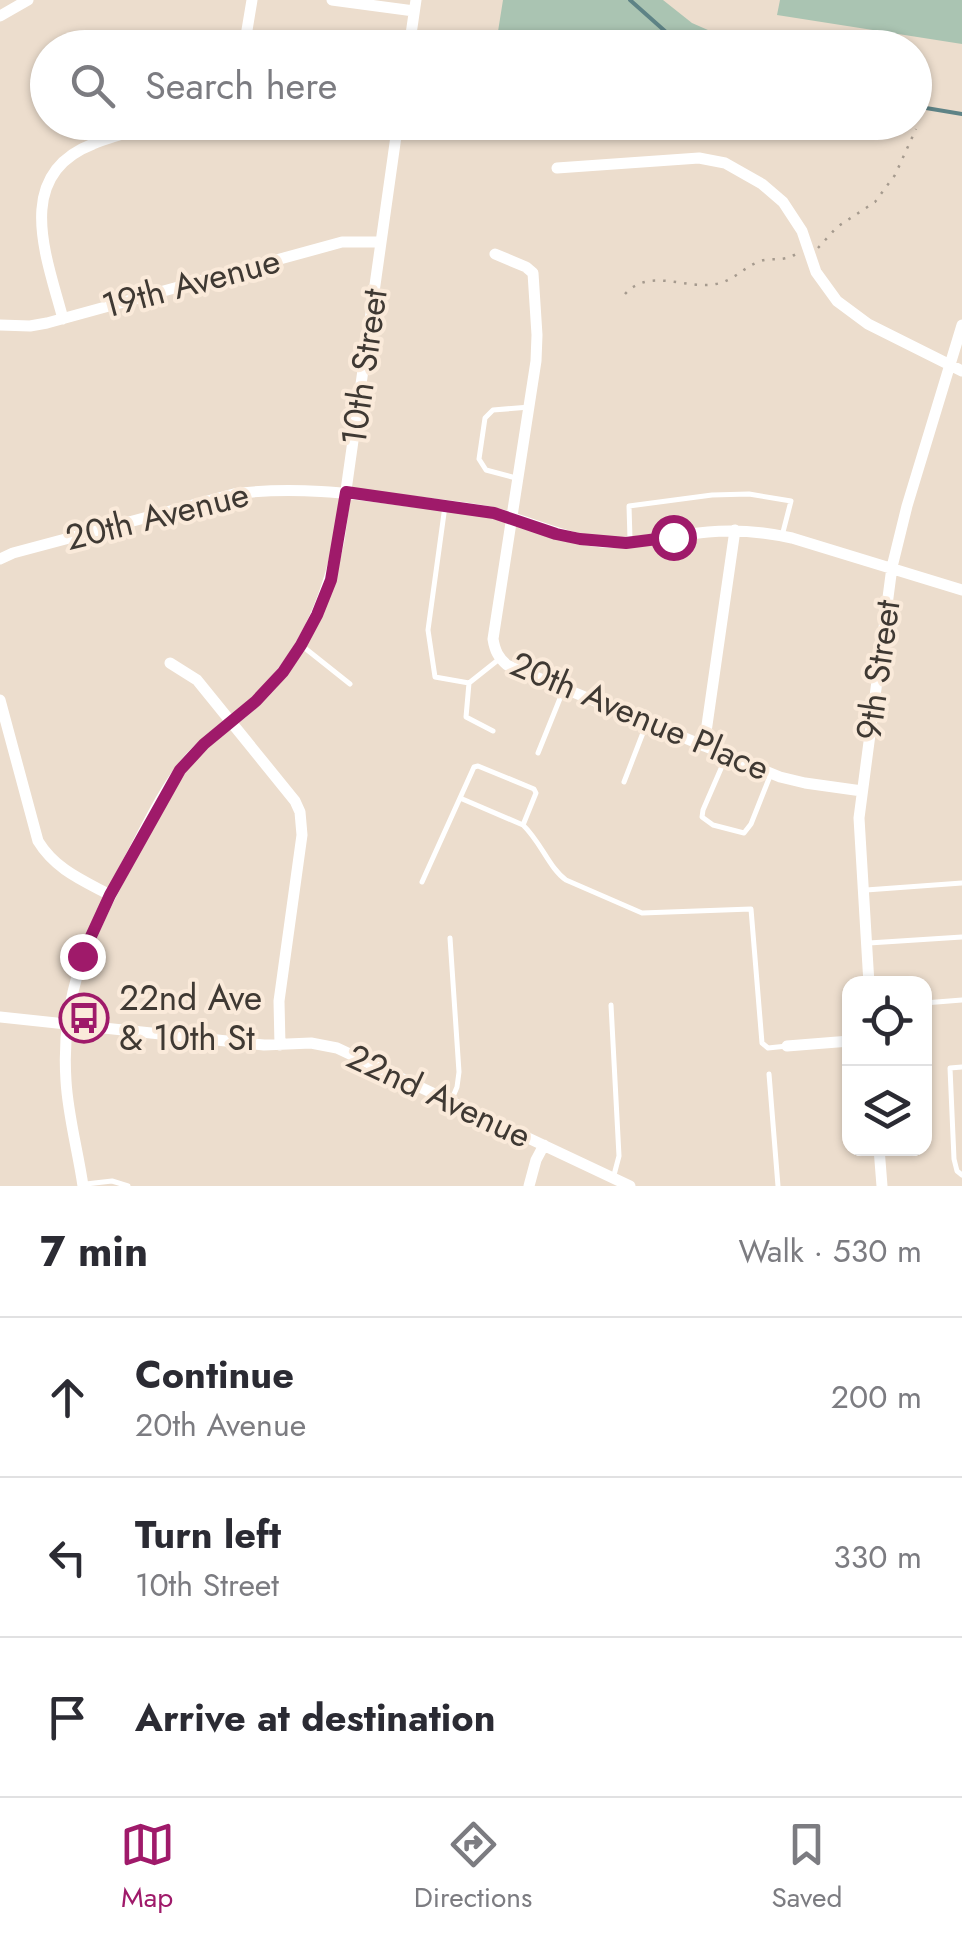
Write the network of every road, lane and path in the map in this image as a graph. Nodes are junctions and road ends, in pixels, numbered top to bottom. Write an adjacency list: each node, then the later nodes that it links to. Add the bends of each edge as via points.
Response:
1 (252, 0): 6 (street)
2 (332, 0): 4 (street)
3 (19, 2): 5 (street)
4 (415, 6)
5 (0, 16)
6 (247, 30)
7 (106, 140): 15 (street, via 60,165 39,210)
8 (395, 140): 11 (street, 10th Street)
9 (911, 140): 12 (path, via 875,202)
10 (557, 168): 12 (street, via 699,158 725,164 783,202)
11 (381, 242): 15 (street, 19th Avenue, via 342,242); 22 (street, 10th Street)
12 (808, 251): 14 (path, via 756,262 716,285 658,280); 18 (street, via 825,288 848,311)
13 (495, 254): 20 (street, 20th Avenue Place, via 533,273 537,335)
14 (626, 294)
15 (62, 318): 16 (street, 19th Avenue)
16 (0, 325)
17 (962, 325): 18 (street, 9th Street)
18 (949, 365): 19 (street); 29 (street, 9th Street)
19 (962, 371)
20 (530, 407): 21 (street, 20th Avenue Place); 21 (lane, via 493,410 485,418 479,459 486,470)
21 (519, 479): 24 (street, 20th Avenue Place)
22 (346, 492): 23 (street, 20th Avenue); 28 (street, 20th Avenue, via 234,494); 31 (street, 10th Street, via 331,580)
23 (445, 506): 24 (street, 20th Avenue); 34 (lane, via 428,630 435,677)
24 (511, 517): 27 (street, 20th Avenue, via 556,534); 32 (street, 20th Avenue Place, via 493,639)
25 (735, 530): 26 (street, 20th Avenue); 27 (street, 20th Avenue); 41 (street)
26 (782, 536): 27 (lane, via 791,501 712,495 629,506); 29 (street, 20th Avenue)
27 (630, 542)
28 (0, 559)
29 (892, 568): 30 (street, 20th Avenue); 46 (street, 9th Street)
30 (962, 590)
31 (301, 645): 35 (lane); 38 (street, 10th Street, via 283,672)
32 (500, 659): 34 (lane); 36 (street, 20th Avenue Place)
33 (170, 663): 38 (street, via 197,680)
34 (469, 682): 40 (lane, via 466,717)
35 (350, 684)
36 (564, 688): 39 (street, 20th Avenue Place); 42 (lane)
37 (0, 700): 52 (street, via 47,856)
38 (230, 722): 52 (street, 10th Street, via 180,770); 63 (street, via 295,801 303,825 279,1001)
39 (648, 722): 41 (street, 20th Avenue Place); 45 (lane)
40 (493, 731)
41 (704, 746): 43 (street, 20th Avenue Place)
42 (538, 752)
43 (727, 755): 44 (street, 20th Avenue Place); 44 (lane, via 703,810 713,826 744,833)
44 (771, 773): 46 (street, 20th Avenue Place)
45 (624, 782)
46 (862, 791): 51 (street, 9th Street)
47 (460, 798): 48 (lane); 48 (lane, via 476,766 534,789); 49 (lane)
48 (522, 825): 64 (lane, via 562,877 642,913 750,909 762,1043)
49 (422, 882)
50 (962, 883): 51 (lane)
51 (862, 890): 55 (street, 9th Street)
52 (110, 895): 61 (street, 10th Street, via 82,956)
53 (962, 937): 55 (lane)
54 (450, 938): 67 (lane, via 459,1072)
55 (866, 943): 56 (street, 9th Street)
56 (868, 976)
57 (962, 1000): 58 (lane)
58 (932, 1002)
59 (611, 1005): 71 (lane, via 619,1156)
60 (0, 1017): 61 (street, 22nd Avenue)
61 (66, 1024): 63 (street, 22nd Avenue); 72 (street, 10th Street, via 66,1083)
62 (842, 1042): 64 (street)
63 (280, 1045): 67 (street, 22nd Avenue, via 337,1048)
64 (787, 1046)
65 (962, 1067): 70 (lane, via 950,1068 954,1159)
66 (769, 1074): 76 (lane)
67 (451, 1101): 68 (street, 22nd Avenue)
68 (544, 1144): 71 (street, 22nd Avenue); 74 (street)
69 (880, 1156): 77 (street)
70 (962, 1175)
71 (614, 1178): 75 (street, 22nd Avenue)
72 (83, 1185): 73 (lane, via 112,1180)
73 (128, 1186)
74 (529, 1186)
75 (630, 1186)
76 (778, 1186)
77 (882, 1186)

